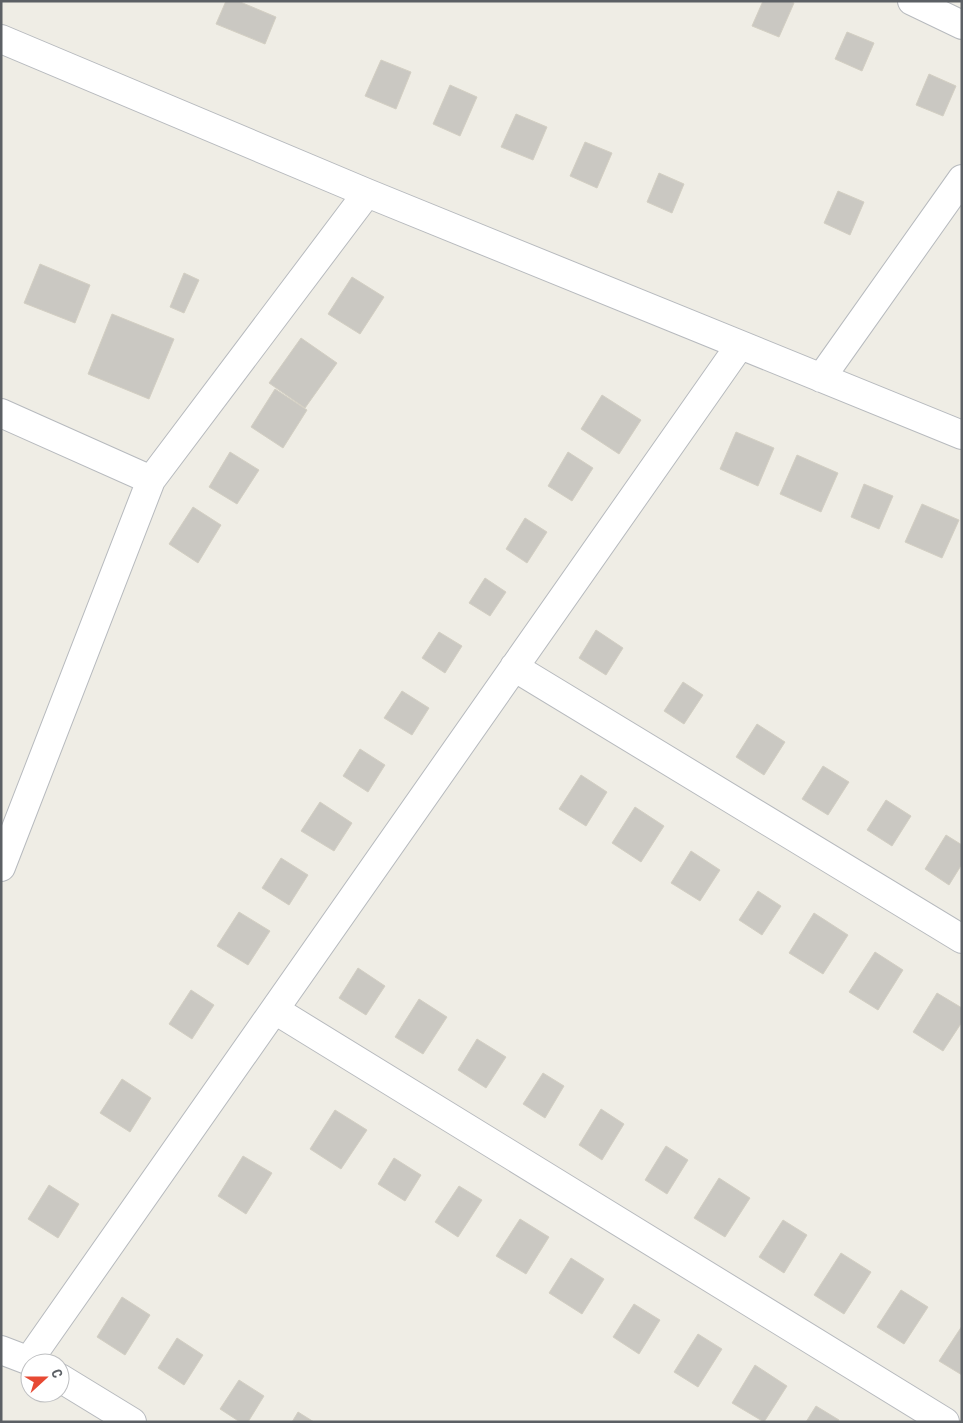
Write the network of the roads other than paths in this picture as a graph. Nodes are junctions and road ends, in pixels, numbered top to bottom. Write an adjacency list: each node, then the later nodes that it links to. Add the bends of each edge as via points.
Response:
1 (912, 1): 2 (street)
2 (962, 25)
3 (1, 39): 5 (street)
4 (962, 179): 7 (street)
5 (367, 194): 6 (street); 10 (street)
6 (740, 345): 7 (street); 11 (street)
7 (821, 378): 9 (street)
8 (1, 413): 10 (street)
9 (962, 435)
10 (151, 480): 12 (street)
11 (514, 667): 13 (street); 14 (street)
12 (1, 867)
13 (962, 939)
14 (275, 1010): 16 (street); 20 (street)
15 (1, 1350): 17 (street)
16 (38, 1353)
17 (20, 1357)
18 (70, 1384): 19 (street)
19 (132, 1422)
20 (945, 1422)

